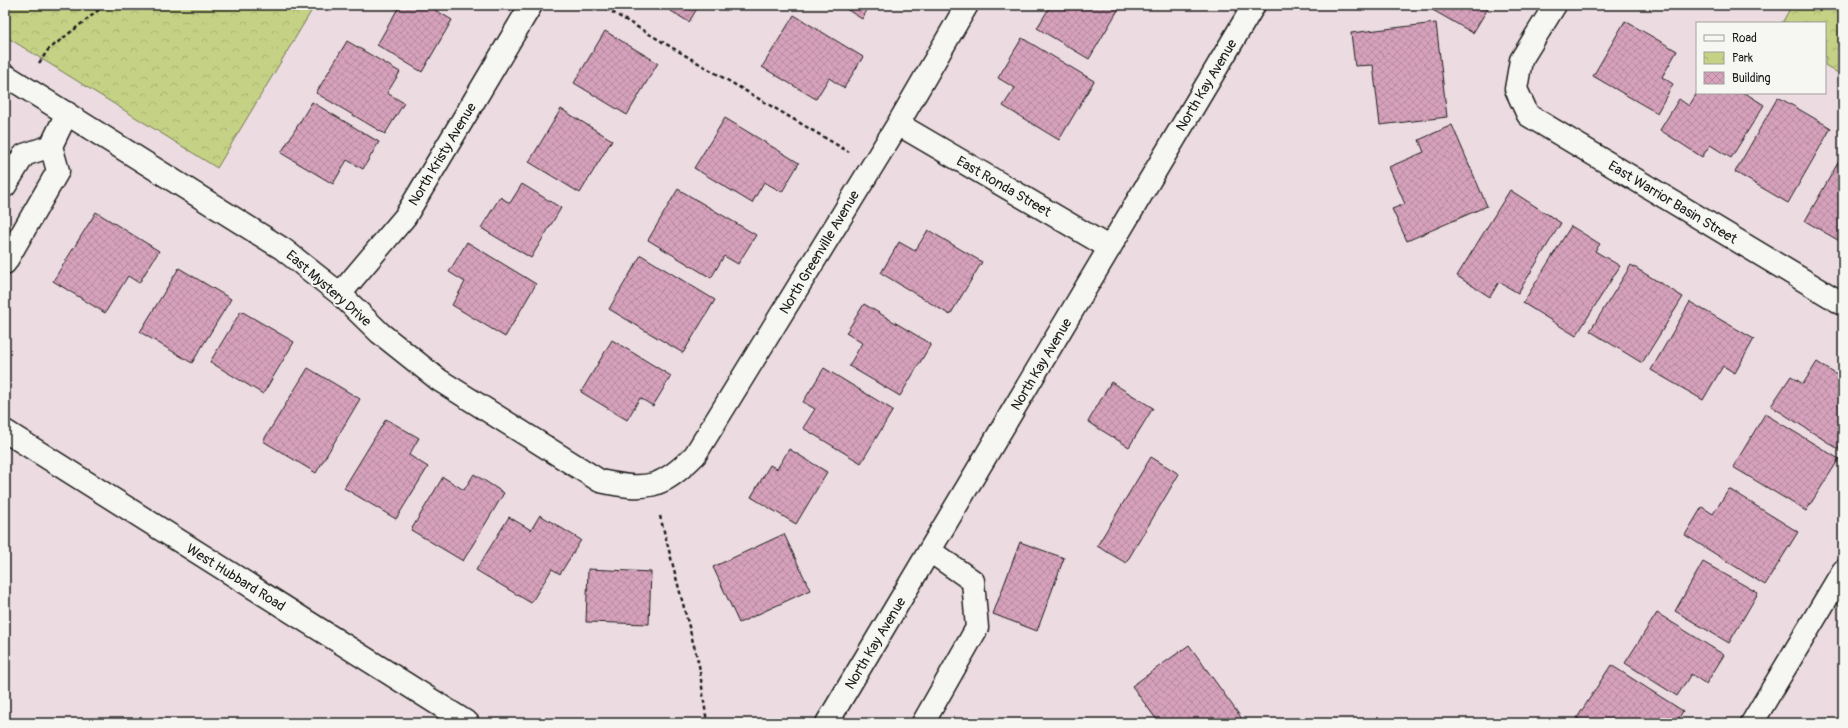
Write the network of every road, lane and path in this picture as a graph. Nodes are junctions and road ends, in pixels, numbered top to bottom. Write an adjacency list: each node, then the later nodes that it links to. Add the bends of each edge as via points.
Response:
1 (105, 5): 7 (path, via 48,50)
2 (531, 5): 16 (street, North Kristy Avenue, via 405,217)
3 (600, 5): 12 (path)
4 (967, 5): 10 (street, North Greenville Avenue)
5 (1254, 5): 14 (street, North Kay Avenue)
6 (1555, 5): 17 (street, East Warrior Basin Street, via 1521,60 1516,89 1528,115)
7 (37, 66)
8 (5, 75): 9 (street, East Mystery Drive)
9 (67, 112): 11 (street); 16 (street, East Mystery Drive, via 283,249)
10 (898, 124): 14 (street, East Ronda Street); 19 (street, North Greenville Avenue, via 696,454 677,473)
11 (51, 146): 13 (street, via 24,154); 15 (street, via 58,172)
12 (851, 153)
13 (5, 186)
14 (1110, 248): 21 (street, North Kay Avenue)
15 (5, 263)
16 (340, 294): 19 (street, East Mystery Drive, via 380,334 439,380 600,481 629,487)
17 (1843, 304)
18 (5, 431): 24 (street, West Hubbard Road)
19 (655, 485)
20 (660, 516): 25 (path, via 699,665)
21 (930, 551): 26 (street, North Kay Avenue); 27 (street, via 973,581 977,628)
22 (1843, 571): 23 (street)
23 (1756, 722)
24 (468, 723)
25 (707, 723)
26 (828, 723)
27 (923, 723)

